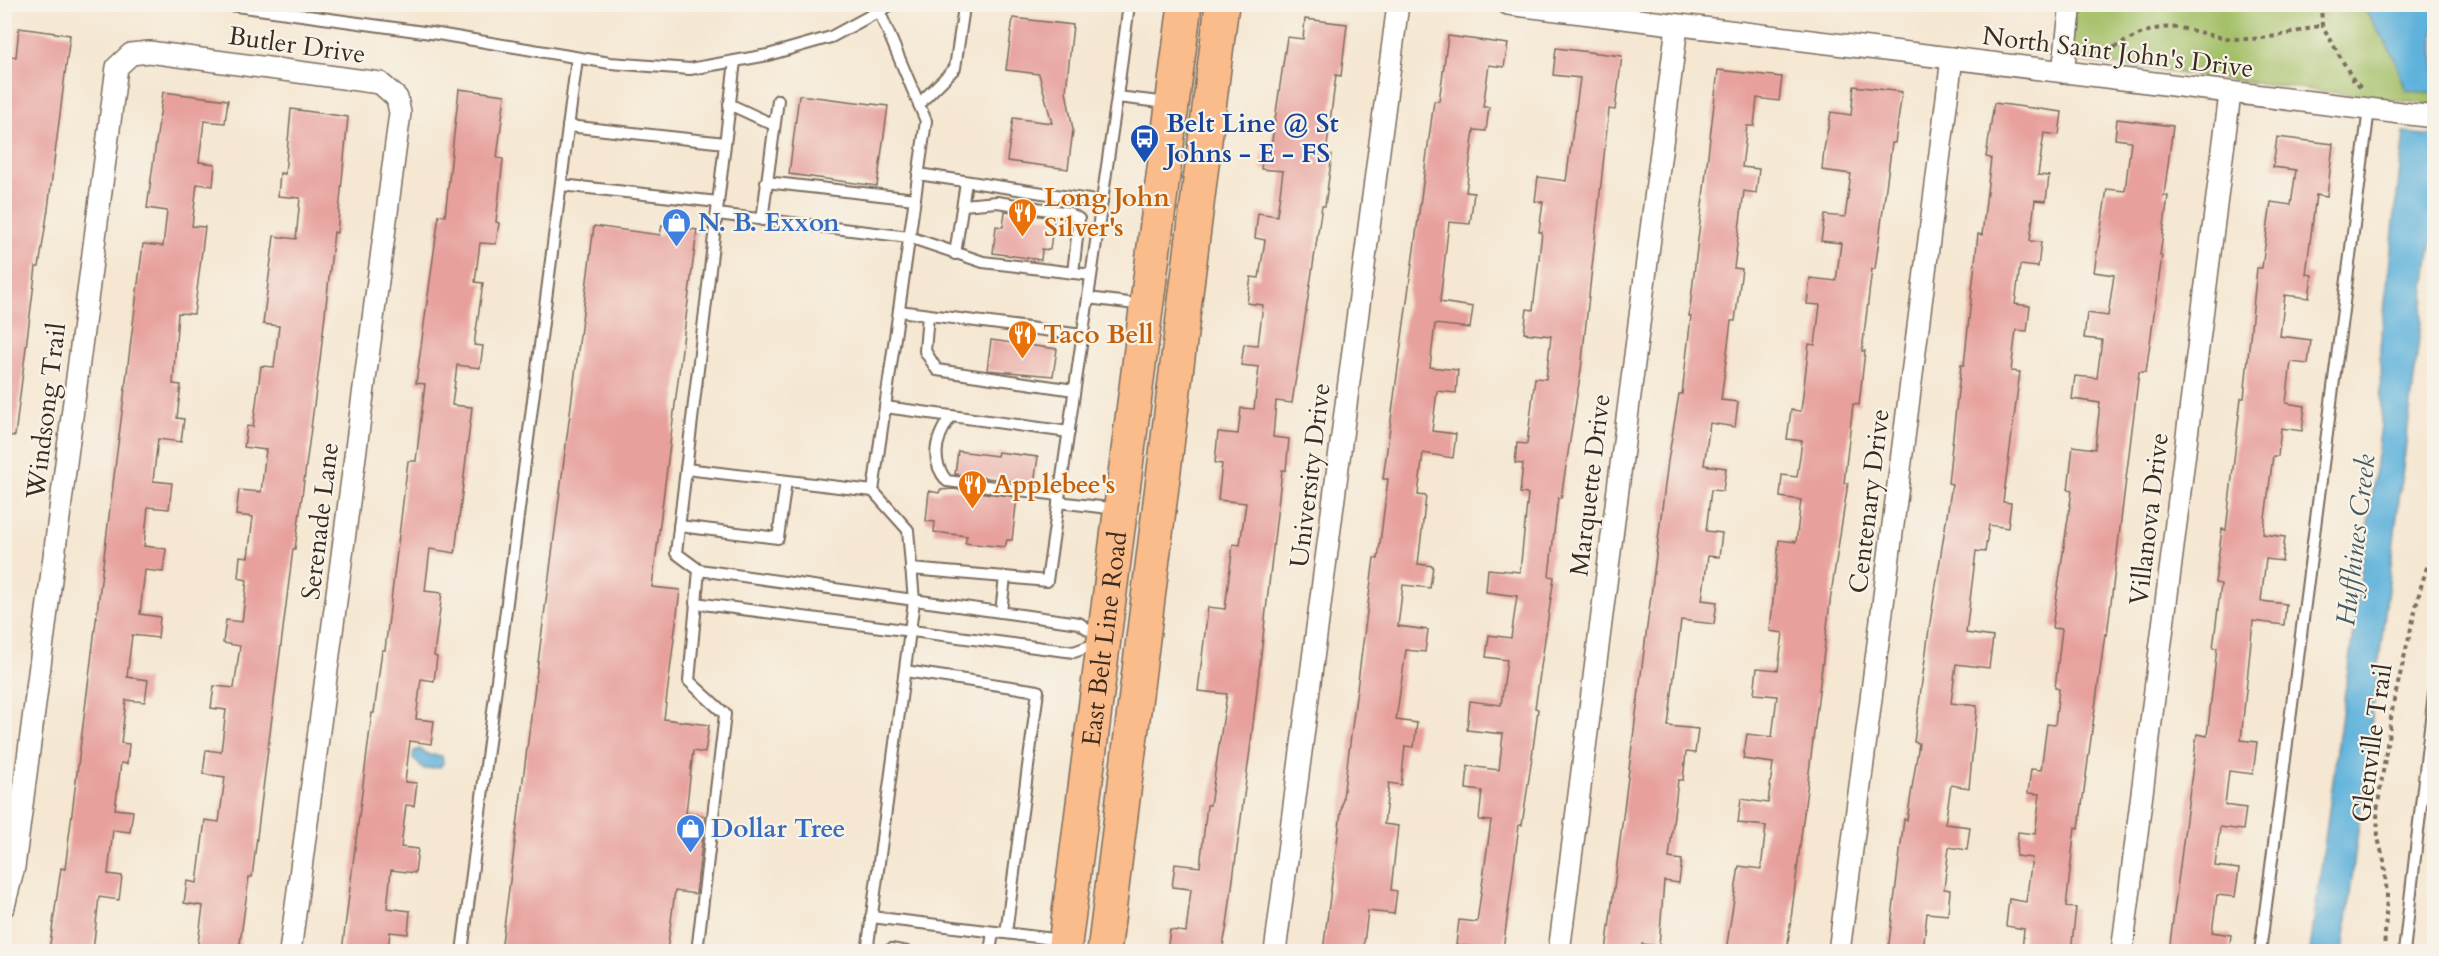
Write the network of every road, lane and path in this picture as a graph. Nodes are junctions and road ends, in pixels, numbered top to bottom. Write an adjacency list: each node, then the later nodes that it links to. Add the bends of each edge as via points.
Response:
1 (222, 4): 15 (lane)
2 (892, 4): 11 (lane)
3 (968, 4): 25 (lane, via 964,7 955,68)
4 (1129, 4): 20 (lane)
5 (1185, 4): 26 (main road, East Belt Line Road)
6 (1222, 4): 69 (main road, East Belt Line Road)
7 (1398, 4): 85 (street, University Drive)
8 (1508, 4): 13 (street, North Saint John's Drive)
9 (2071, 4): 18 (street)
10 (2321, 4): 12 (path)
11 (880, 13): 17 (lane, via 831,37); 25 (lane)
12 (2322, 25): 18 (path, via 2259,39 2162,28 2143,32 2108,51); 23 (path)
13 (1677, 26): 16 (street, North Saint John's Drive); 86 (street, Marquette Drive)
14 (149, 52): 21 (street, Butler Drive, via 380,83); 72 (street, Windsong Trail, via 131,54 117,67 14,867)
15 (578, 58): 17 (lane, via 690,69); 29 (lane)
16 (1952, 58): 18 (street, North Saint John's Drive); 87 (street, Centenary Drive)
17 (735, 61): 24 (lane)
18 (2064, 66): 19 (street, North Saint John's Drive)
19 (2230, 94): 23 (street, North Saint John's Drive); 88 (street, Villanova Drive)
20 (1117, 97): 26 (lane); 37 (lane)
21 (397, 98): 77 (street, Serenade Lane, via 400,113)
22 (778, 100): 28 (lane)
23 (2368, 100): 27 (street, North Saint John's Drive); 89 (lane)
24 (729, 104): 28 (lane); 30 (lane)
25 (919, 104): 31 (lane, via 926,121)
26 (1173, 104): 46 (main road, East Belt Line Road)
27 (2434, 117)
28 (774, 124): 32 (lane)
29 (568, 126): 30 (lane); 34 (lane)
30 (725, 143): 36 (lane)
31 (918, 174): 33 (lane); 35 (lane)
32 (766, 182): 35 (lane); 40 (lane)
33 (966, 182): 37 (lane); 38 (lane)
34 (561, 185): 36 (lane); 78 (lane)
35 (915, 199): 41 (lane)
36 (718, 202): 39 (lane)
37 (1102, 202): 44 (lane)
38 (963, 205): 42 (lane); 43 (lane, via 997,202 1069,213 1078,219)
39 (717, 214): 40 (lane); 54 (lane)
40 (762, 219): 41 (lane)
41 (909, 237): 42 (lane); 47 (lane)
42 (955, 254): 43 (lane, via 983,262)
43 (1073, 273): 44 (lane)
44 (1091, 275): 45 (lane)
45 (1088, 298): 46 (lane); 49 (lane)
46 (1147, 305): 58 (main road, East Belt Line Road)
47 (899, 311): 48 (lane); 51 (lane)
48 (928, 315): 49 (lane); 50 (lane, via 925,351 937,370)
49 (1082, 335): 50 (lane)
50 (1074, 390): 53 (lane)
51 (885, 407): 52 (lane); 56 (lane)
52 (951, 416): 53 (lane); 57 (lane, via 941,431 937,451 938,469 947,481)
53 (1069, 432): 57 (lane)
54 (686, 469): 55 (lane); 59 (lane)
55 (786, 481): 56 (lane); 59 (lane, via 778,538)
56 (873, 491): 61 (lane, via 908,530)
57 (1059, 498): 58 (lane); 63 (lane, via 1047,581)
58 (1121, 510): 68 (main road, East Belt Line Road)
59 (679, 526): 62 (lane, via 676,553)
60 (2434, 544): 90 (path, Glenville Trail, via 2393,705 2377,811 2387,896)
61 (911, 569): 63 (lane); 64 (lane)
62 (699, 570): 64 (lane); 65 (lane)
63 (1005, 577): 66 (lane)
64 (914, 601): 66 (lane); 67 (lane)
65 (695, 603): 67 (lane); 79 (lane, via 689,681 725,714)
66 (1001, 612): 68 (lane, via 1079,623)
67 (911, 631): 68 (lane, via 1074,652); 70 (lane)
68 (1104, 640): 69 (main road); 76 (main road, East Belt Line Road)
69 (1142, 645): 84 (main road, East Belt Line Road)
70 (905, 670): 73 (lane); 75 (lane, via 1038,691)
71 (2434, 693): 91 (lane)
72 (4, 906)
73 (872, 917): 74 (lane); 80 (lane)
74 (993, 932): 75 (lane); 83 (lane)
75 (1006, 933): 76 (lane)
76 (1065, 946)
77 (290, 951)
78 (462, 951)
79 (696, 951)
80 (867, 951)
81 (891, 951): 82 (lane)
82 (907, 951)
83 (990, 951)
84 (1104, 951)
85 (1275, 951)
86 (1559, 951)
87 (1839, 951)
88 (2122, 951)
89 (2260, 951)
90 (2384, 951)
91 (2404, 951)

